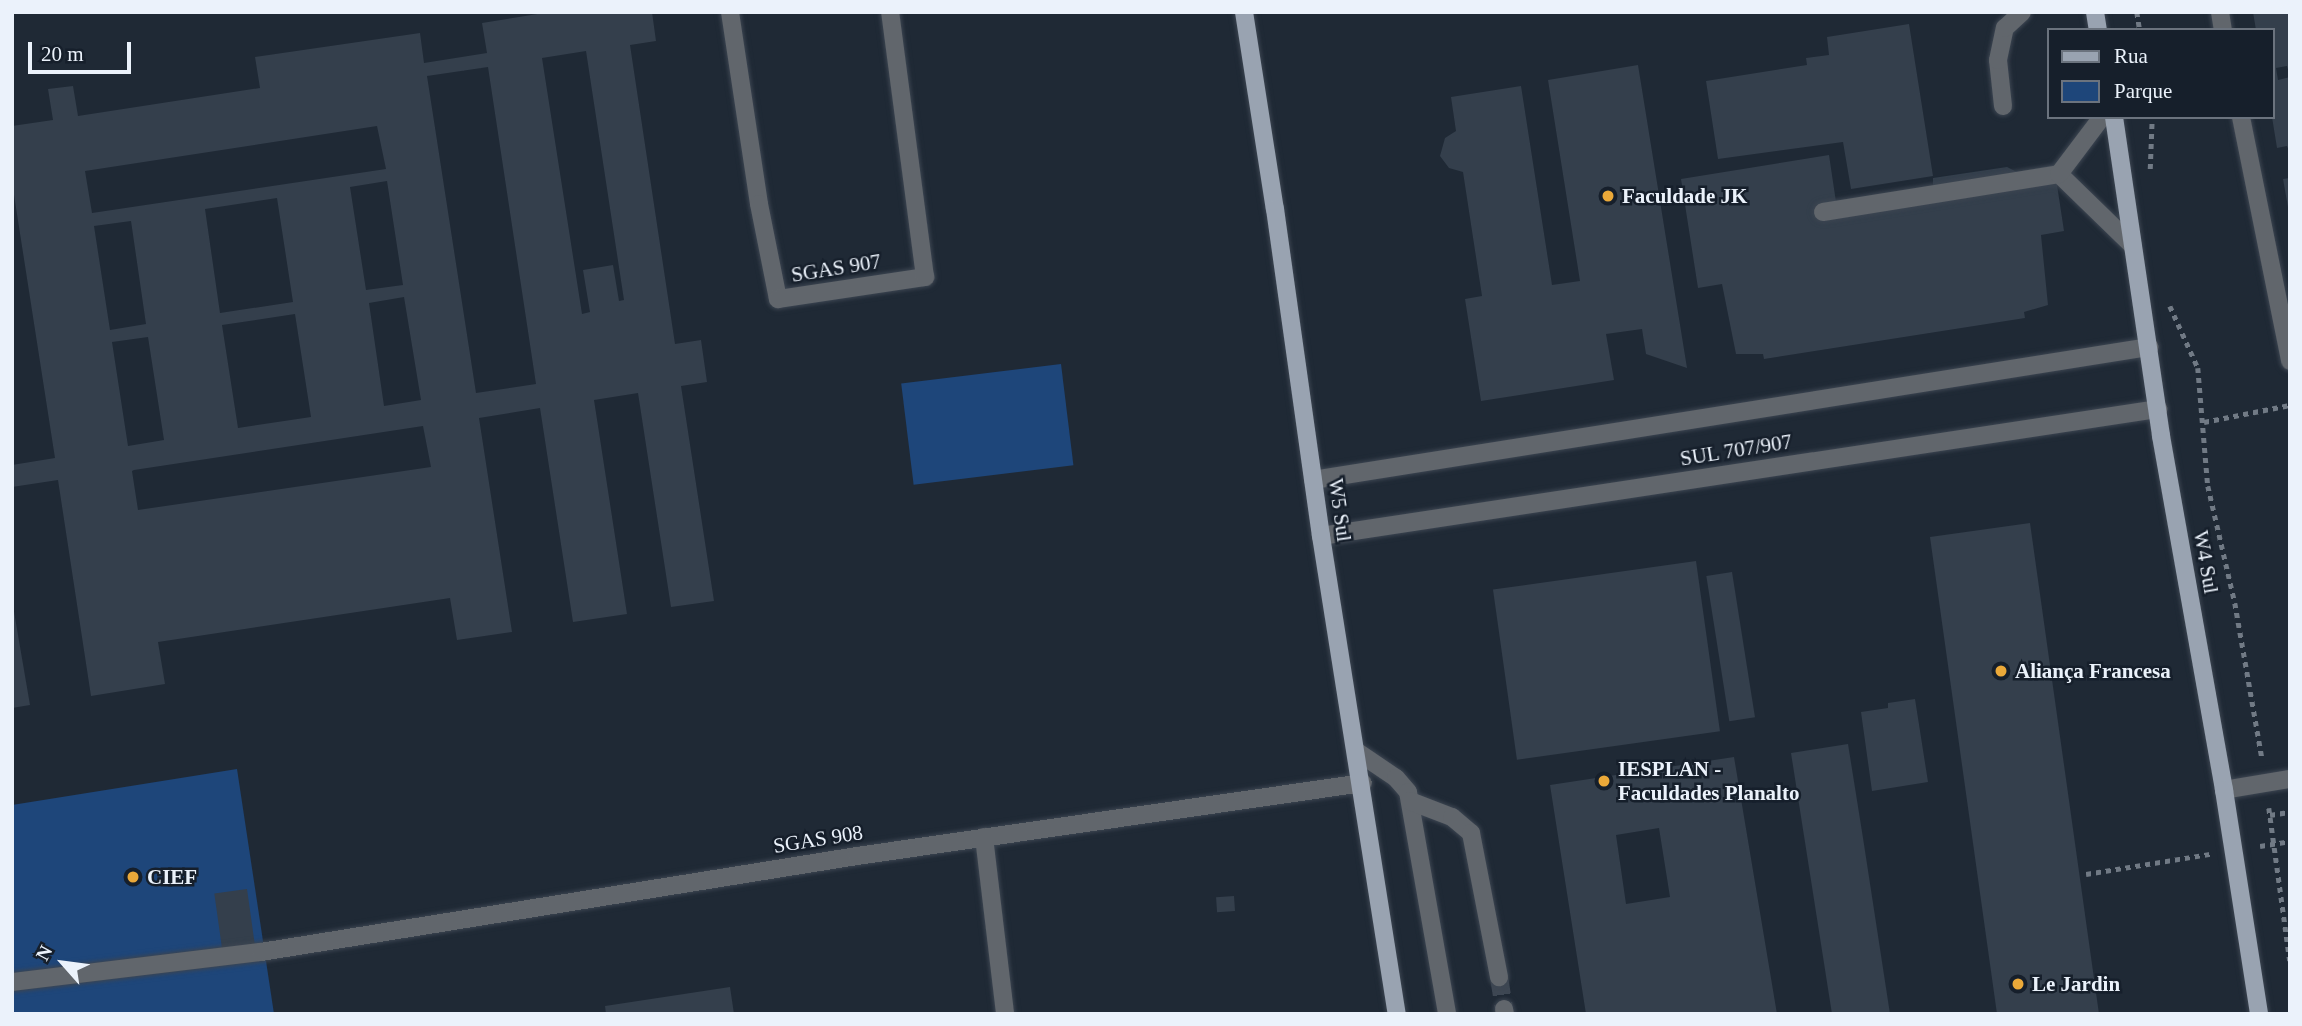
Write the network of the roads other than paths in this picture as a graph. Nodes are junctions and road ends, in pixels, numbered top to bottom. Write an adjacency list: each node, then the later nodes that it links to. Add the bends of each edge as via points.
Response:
1 (730, 12): 2 (street, SGAS 907, via 778,299 925,277)
2 (890, 12)
3 (1244, 12): 15 (main road, W5 Sul)
4 (2022, 12): 5 (street, via 2005,28 1998,60)
5 (2003, 106)
6 (2100, 119): 9 (street)
7 (2114, 119): 11 (main road, W4 Sul)
8 (2241, 119): 13 (street)
9 (2059, 174): 10 (street); 11 (street)
10 (1823, 212)
11 (2133, 246): 12 (main road, W4 Sul)
12 (2149, 347): 14 (main road, W4 Sul); 15 (street, SUL 707/907)
13 (2290, 361)
14 (2158, 408): 16 (street, SUL 707/907); 20 (main road, W4 Sul)
15 (1313, 480): 16 (main road, W5 Sul)
16 (1321, 536): 17 (main road, W5 Sul)
17 (1356, 751): 19 (main road, W5 Sul); 21 (street, via 1402,783)
18 (2290, 779): 20 (street)
19 (1363, 783): 22 (street, SGAS 908); 26 (main road, W5 Sul)
20 (2224, 790): 28 (main road, W4 Sul)
21 (1410, 801): 23 (street, via 1452,817 1472,833); 27 (street)
22 (984, 837): 24 (street, SGAS 908, via 281,947); 25 (street)
23 (1499, 977)
24 (12, 982)
25 (1005, 1014)
26 (1397, 1014)
27 (1447, 1014)
28 (2259, 1014)

